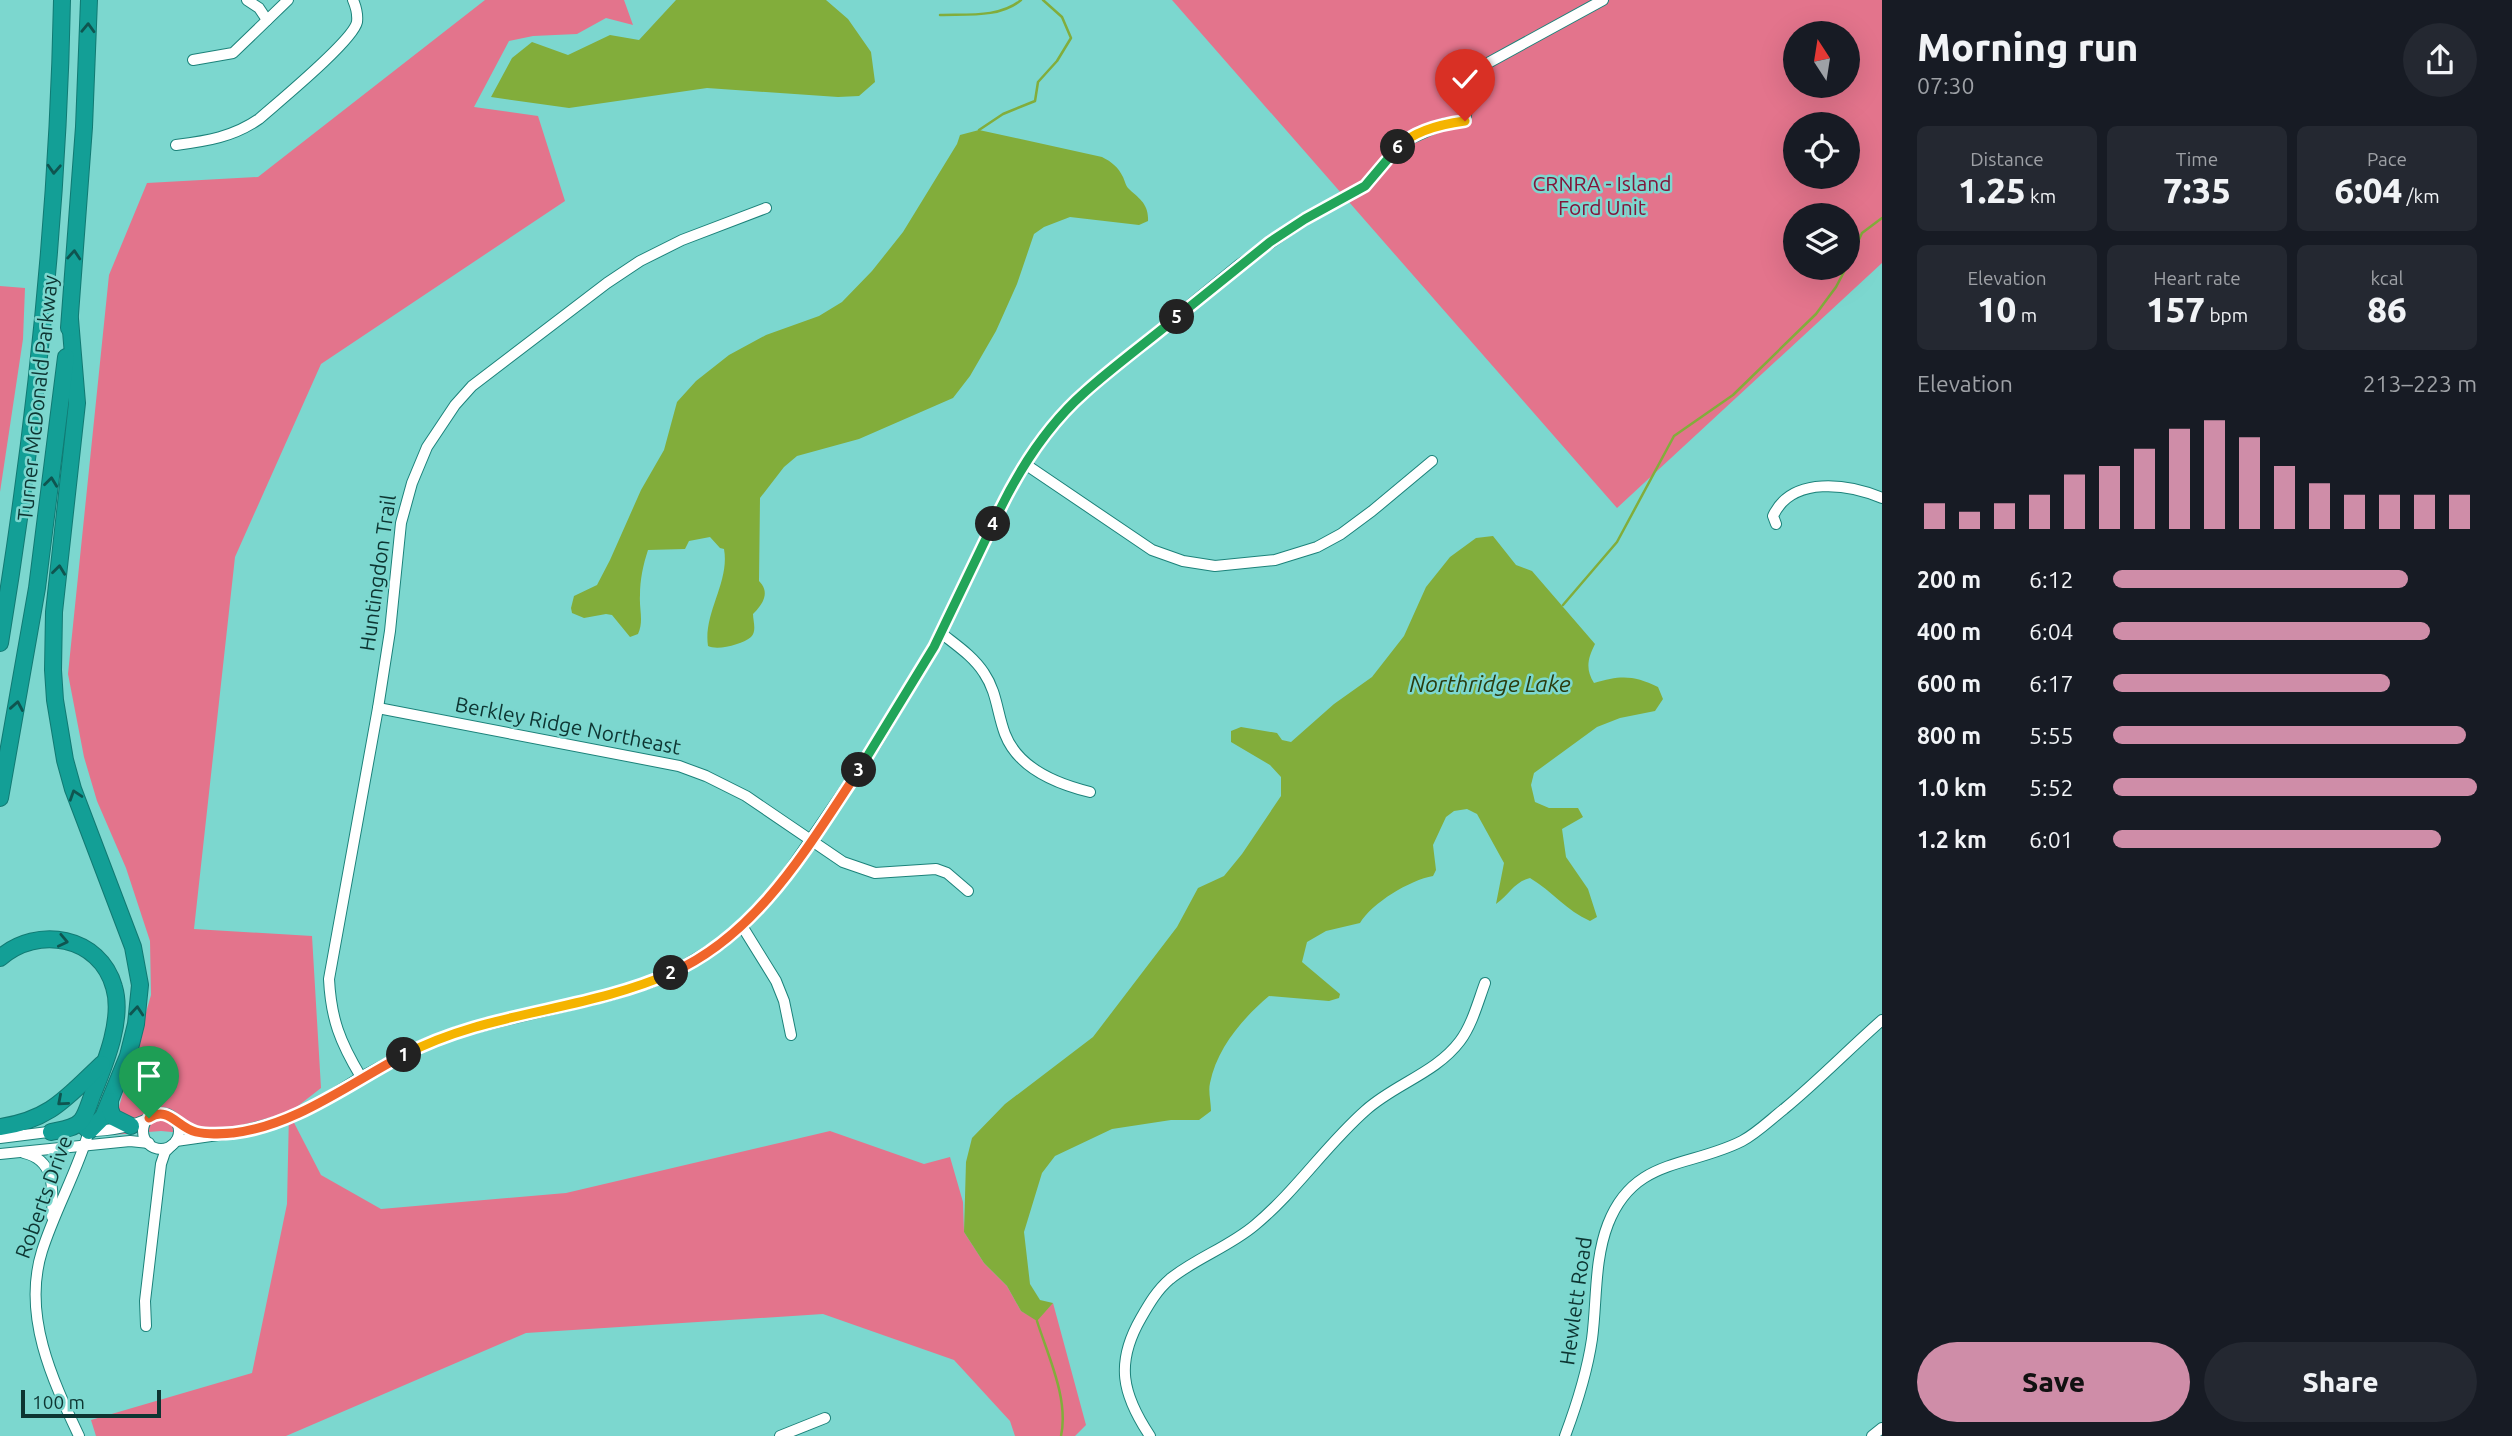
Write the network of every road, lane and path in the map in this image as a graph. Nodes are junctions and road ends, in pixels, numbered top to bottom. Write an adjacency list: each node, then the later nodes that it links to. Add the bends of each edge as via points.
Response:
1 (62, 0): 17 (highway, Turner McDonald Parkway, one-way to 17, via 38,357)
2 (89, 0): 11 (highway, Turner McDonald Parkway, one-way to 2)
3 (247, 0): 7 (street)
4 (288, 0): 7 (street)
5 (353, 0): 9 (street, via 354,30 259,119 219,139)
6 (1603, 0): 13 (street, via 1488,63 1470,91 1465,121 1443,124 1402,142 1365,186 1305,219 1239,265 1084,392)
7 (267, 20): 8 (street, via 233,53)
8 (193, 60)
9 (176, 145)
10 (766, 208): 18 (street, Huntingdon Trail, via 639,261 493,368 455,405 427,447 408,495)
11 (69, 319): 20 (highway, Turner McDonald Parkway, one-way to 11, via 38,576); 30 (highway, one-way to 11, via 132,1040 140,985 133,947 73,789 55,700 54,612 77,403)
12 (1432, 461): 13 (street, via 1372,511 1317,547 1275,560 1215,566 1152,550)
13 (1025, 464): 16 (street)
14 (1882, 498): 15 (street, via 1836,485 1807,489 1777,508)
15 (1776, 524)
16 (941, 633): 19 (street, via 985,674 996,696 1004,733 1019,756 1052,779); 21 (street)
17 (0, 643)
18 (378, 708): 21 (street, Berkley Ridge Northeast, via 678,766 746,796); 29 (street, Huntingdon Trail, via 329,979 336,1030)
19 (1090, 792)
20 (0, 798)
21 (812, 841): 22 (street, Berkley Ridge Northeast, via 862,870 936,869); 23 (street)
22 (968, 891)
23 (742, 926): 27 (street, via 776,981); 29 (street, via 699,958 651,982 457,1032)
24 (0, 958): 28 (highway, one-way to 28, via 26,942 50,938 83,947 100,962 112,981 116,1001)
25 (1485, 983): 48 (street, via 1468,1027 1450,1053 1366,1110 1245,1234 1178,1273 1154,1296 1129,1342 1124,1373 1129,1402)
26 (1882, 1020): 49 (street, Hewlett Road, via 1756,1132 1730,1147 1653,1171 1619,1203 1601,1246 1592,1340)
27 (791, 1035)
28 (106, 1061): 34 (highway, one-way to 34, via 54,1108); 36 (highway)
29 (361, 1077): 37 (street, via 280,1121)
30 (111, 1099): 33 (highway, via 113,1117); 36 (highway, via 103,1118)
31 (151, 1117): 32 (street, via 165,1114); 33 (street); 39 (street, via 144,1129)
32 (177, 1122): 37 (street); 38 (street)
33 (131, 1126): 36 (street)
34 (4, 1132): 35 (street)
35 (51, 1132): 36 (highway, via 72,1126)
36 (85, 1132): 39 (street); 40 (street); 42 (street, Roberts Drive)
37 (211, 1135): 38 (street)
38 (174, 1143): 39 (street, via 163,1149); 41 (street)
39 (151, 1145): 41 (street)
40 (2, 1154): 42 (street, via 30,1154 47,1168 53,1188)
41 (161, 1164): 43 (street)
42 (51, 1226): 46 (street, Roberts Drive, via 38,1269 37,1317 44,1352)
43 (146, 1326)
44 (825, 1418): 47 (street)
45 (1882, 1428): 50 (street)
46 (79, 1436)
47 (780, 1436)
48 (1150, 1436)
49 (1565, 1436)
50 (1872, 1436)

